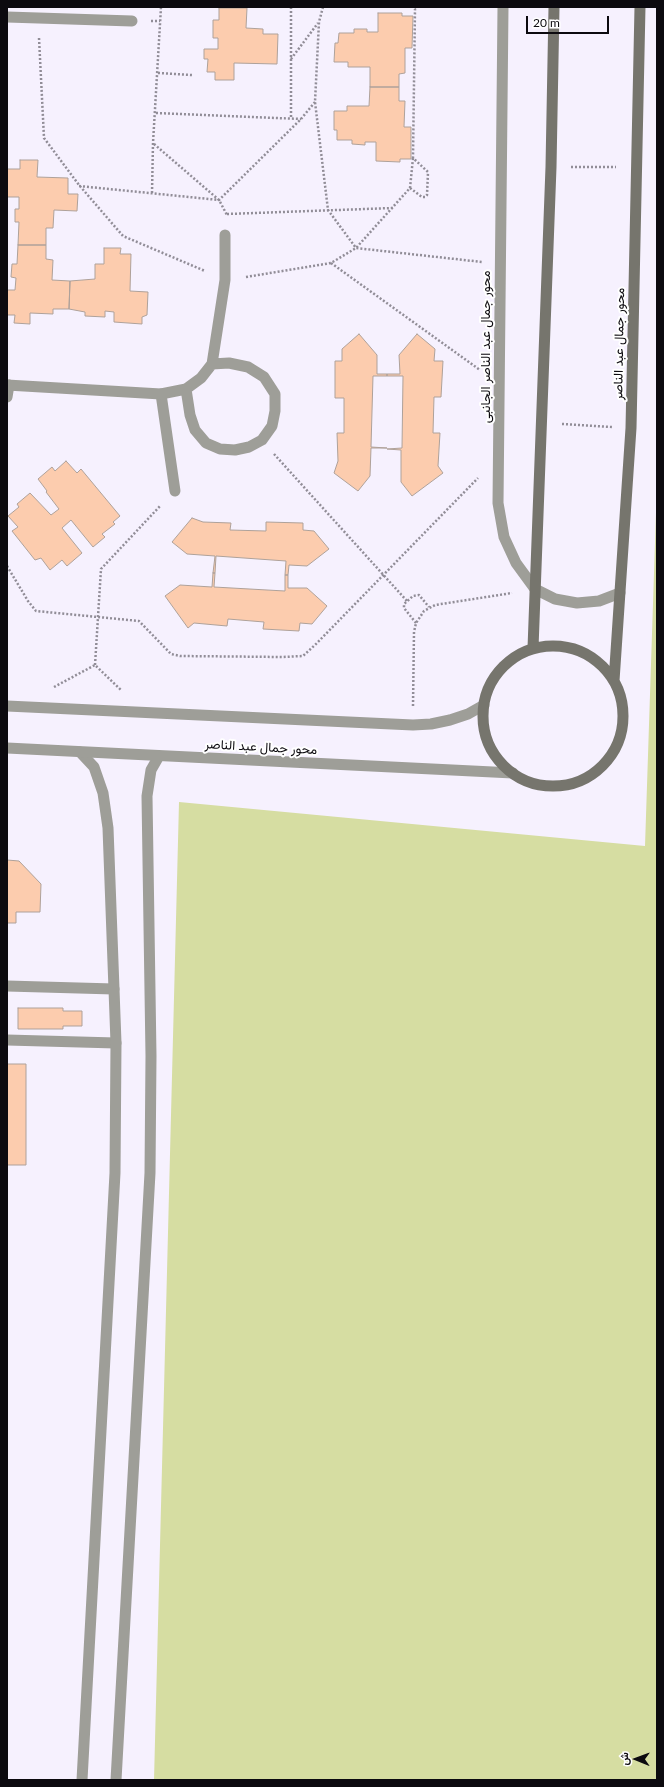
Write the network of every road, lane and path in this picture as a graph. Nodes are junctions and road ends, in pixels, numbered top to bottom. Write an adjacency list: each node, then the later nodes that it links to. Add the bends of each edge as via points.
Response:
1 (161, 7): 13 (path)
2 (291, 7): 12 (path)
3 (323, 7): 11 (path)
4 (414, 7): 20 (path, via 416,8)
5 (503, 7): 33 (street, محور جمال عبد الناصر الجانبى)
6 (554, 7): 21 (main road)
7 (640, 7): 22 (main road, محور جمال عبد الناصر)
8 (7, 17): 9 (street)
9 (38, 18): 10 (street); 23 (path, via 44,138)
10 (132, 21)
11 (319, 22): 12 (path); 15 (path)
12 (291, 59): 17 (path)
13 (158, 73): 14 (path); 16 (path)
14 (192, 75)
15 (316, 102): 18 (path); 28 (path)
16 (156, 113): 17 (path); 19 (path)
17 (291, 119): 18 (path)
18 (300, 119): 26 (path)
19 (153, 143): 25 (path); 26 (path)
20 (413, 158): 24 (path); 24 (path, via 428,172 427,195 425,198 422,197)
21 (551, 167): 22 (path); 41 (main road)
22 (636, 167): 42 (main road, محور جمال عبد الناصر)
23 (79, 186): 25 (path); 34 (path, via 123,236)
24 (410, 188): 27 (path)
25 (152, 193): 26 (path)
26 (219, 200): 29 (path)
27 (393, 208): 28 (path); 31 (path)
28 (328, 210): 29 (path); 31 (path)
29 (227, 214): 30 (path)
30 (225, 235): 34 (street)
31 (356, 248): 32 (path); 33 (path)
32 (331, 263): 34 (path); 37 (path)
33 (500, 264): 37 (street, محور جمال عبد الناصر الجانبى)
34 (225, 280): 35 (street)
35 (212, 364): 38 (street, via 201,378); 43 (street, via 229,362 248,367 264,377 275,394 275,411 272,426)
36 (8, 385): 39 (street); 40 (street)
37 (500, 385): 44 (street, محور جمال عبد الناصر الجانبى)
38 (186, 389): 39 (street); 43 (street, via 195,430 206,443 220,449 235,450 249,447)
39 (161, 394): 45 (street)
40 (7, 397)
41 (541, 423): 42 (path); 48 (main road)
42 (631, 428): 49 (main road, محور جمال عبد الناصر)
43 (262, 440): 47 (path)
44 (499, 456): 47 (path); 48 (street, محور جمال عبد الناصر الجانبى, via 498,503 504,537 516,563)
45 (175, 491): 52 (path, via 101,569)
46 (7, 566): 52 (path, via 36,610 45,613)
47 (384, 574): 50 (path); 52 (path, via 303,656 180,656 171,654 139,621)
48 (535, 589): 49 (street, محور جمال عبد الناصر الجانبى, via 555,599 577,603 599,601); 51 (path); 54 (main road)
49 (620, 593): 56 (main road, محور جمال عبد الناصر)
50 (407, 601): 51 (path, via 419,594); 53 (path, via 403,606)
51 (429, 607): 53 (path)
52 (98, 616): 55 (path)
53 (416, 623): 61 (path)
54 (533, 648): 56 (main road, via 564,646 579,650 605,668); 57 (main road, via 506,664 488,690)
55 (95, 664): 59 (path); 60 (path)
56 (614, 681): 65 (main road, via 623,711 622,726 611,756 600,767 581,780 558,786 527,781)
57 (484, 705): 61 (street, via 450,720); 65 (main road, via 486,736 502,763)
58 (7, 706): 59 (street)
59 (20, 706): 60 (street)
60 (144, 712): 61 (street)
61 (413, 725)
62 (7, 748): 63 (street, محور جمال عبد الناصر)
63 (80, 752): 64 (street, محور جمال عبد الناصر); 67 (street, via 94,767 103,793 108,828)
64 (159, 756): 65 (street, محور جمال عبد الناصر); 71 (street, via 152,770 147,796 150,1173)
65 (513, 773)
66 (7, 986): 67 (street)
67 (114, 989): 69 (street)
68 (7, 1040): 69 (street)
69 (116, 1042): 70 (street, via 115,1173)
70 (82, 1780)
71 (116, 1780)

